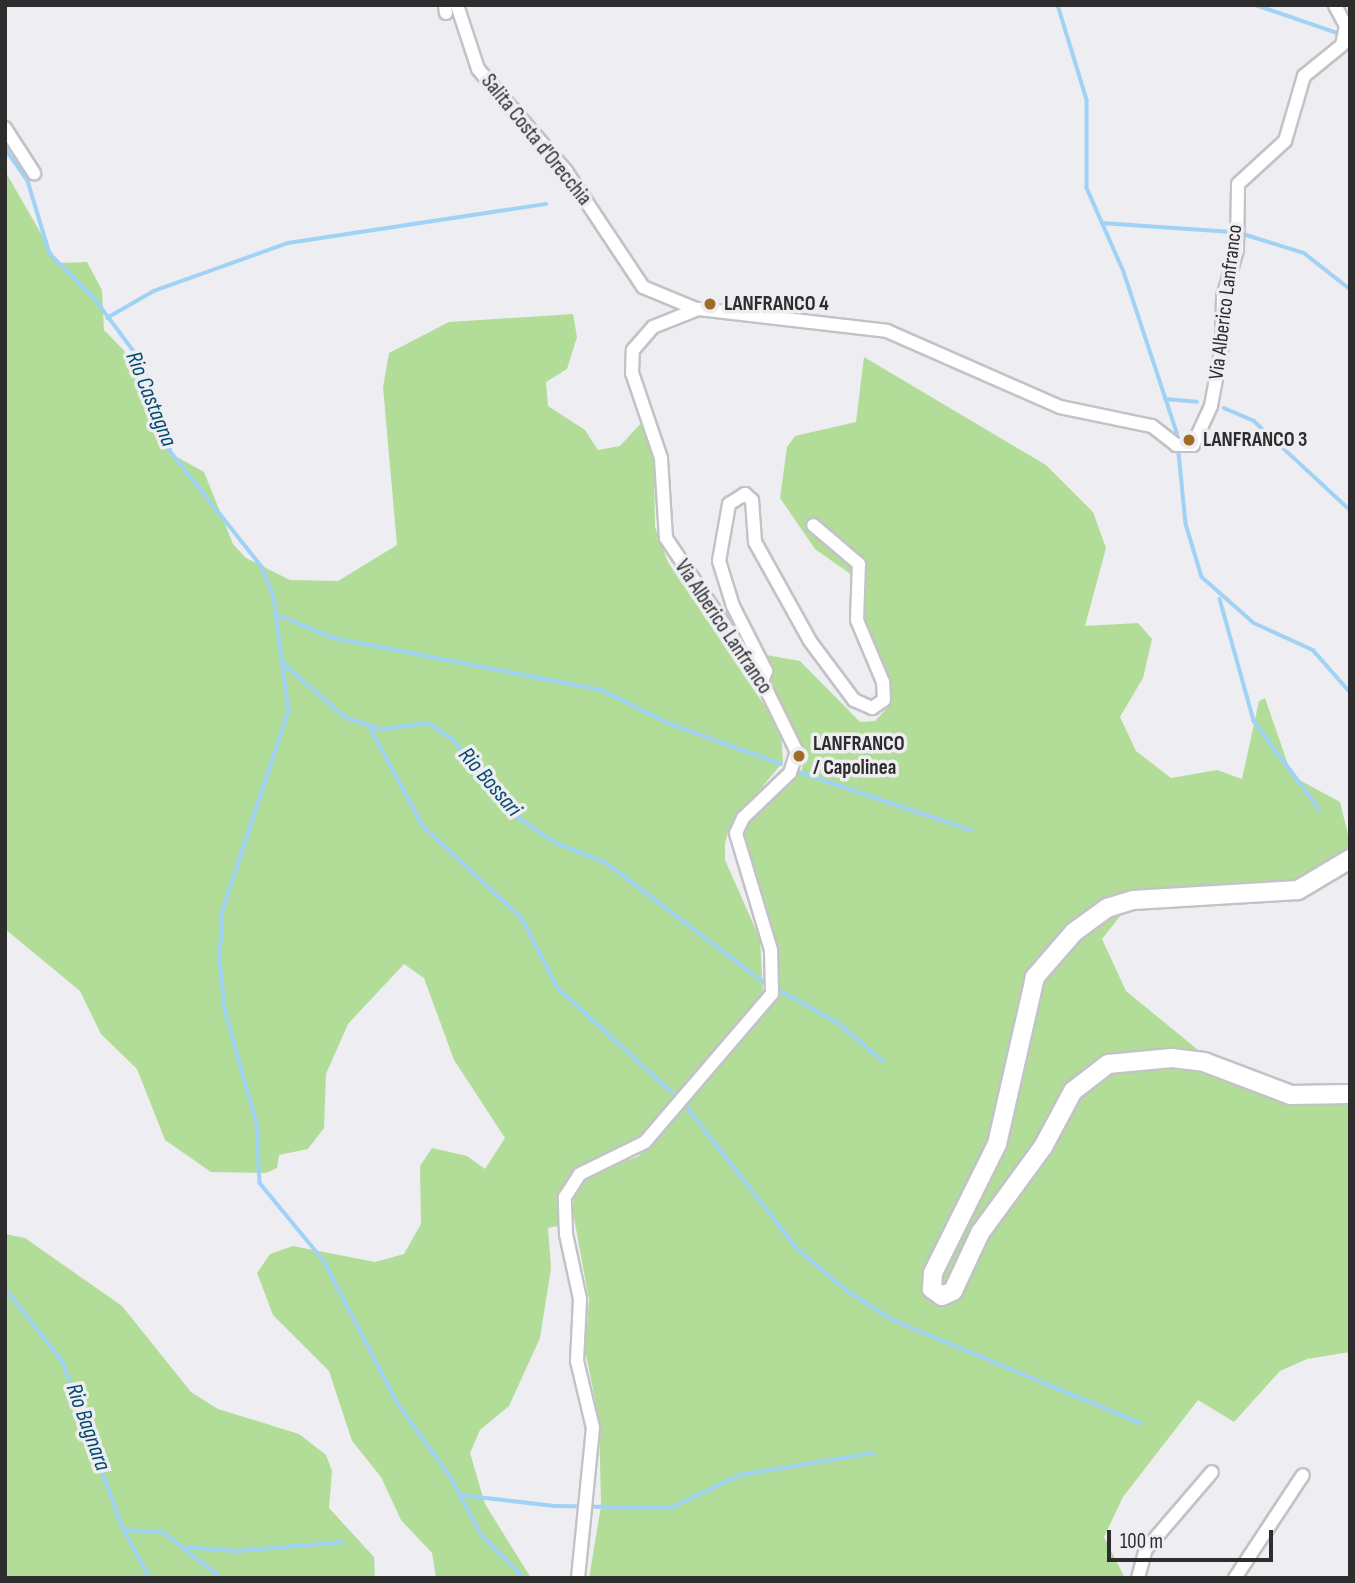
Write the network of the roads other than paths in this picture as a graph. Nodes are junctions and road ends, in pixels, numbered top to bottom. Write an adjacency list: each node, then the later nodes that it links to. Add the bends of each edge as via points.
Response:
1 (457, 5): 5 (street, Salita Costa d'Orecchia, via 478,69 566,171 643,287)
2 (1335, 5): 5 (street, Via Alberico Lanfranco, via 1346,26 1342,45 1304,76 1285,141 1238,184 1237,250 1223,297 1212,406 1193,445 1176,445 1152,426 1060,407 887,331)
3 (5, 128): 4 (street)
4 (34, 173)
5 (698, 309): 7 (street, Via Alberico Lanfranco, via 643,334 633,350 632,373 661,458 666,538)
6 (813, 525): 7 (street, via 859,564 857,620 883,682 884,700 872,708 854,700 810,641 755,542 752,500 745,494 729,504 719,561 733,606 766,671)
7 (762, 681): 12 (street, Via Alberico Lanfranco, via 797,752 790,774 743,818 736,833 771,950 772,994 655,1133 580,1174 565,1197 566,1234 580,1300 577,1361 593,1428)
8 (1350, 859): 9 (main road, via 1298,890 1133,900 1107,908 1074,932 1035,977 997,1144 933,1273 932,1289 942,1296 953,1291 980,1233 1043,1147 1073,1091 1108,1064 1144,1057 1193,1061 1279,1093)
9 (1350, 1094)
10 (1212, 1472): 13 (street, via 1146,1549)
11 (1303, 1475): 14 (street)
12 (578, 1578)
13 (1138, 1578)
14 (1235, 1578)

